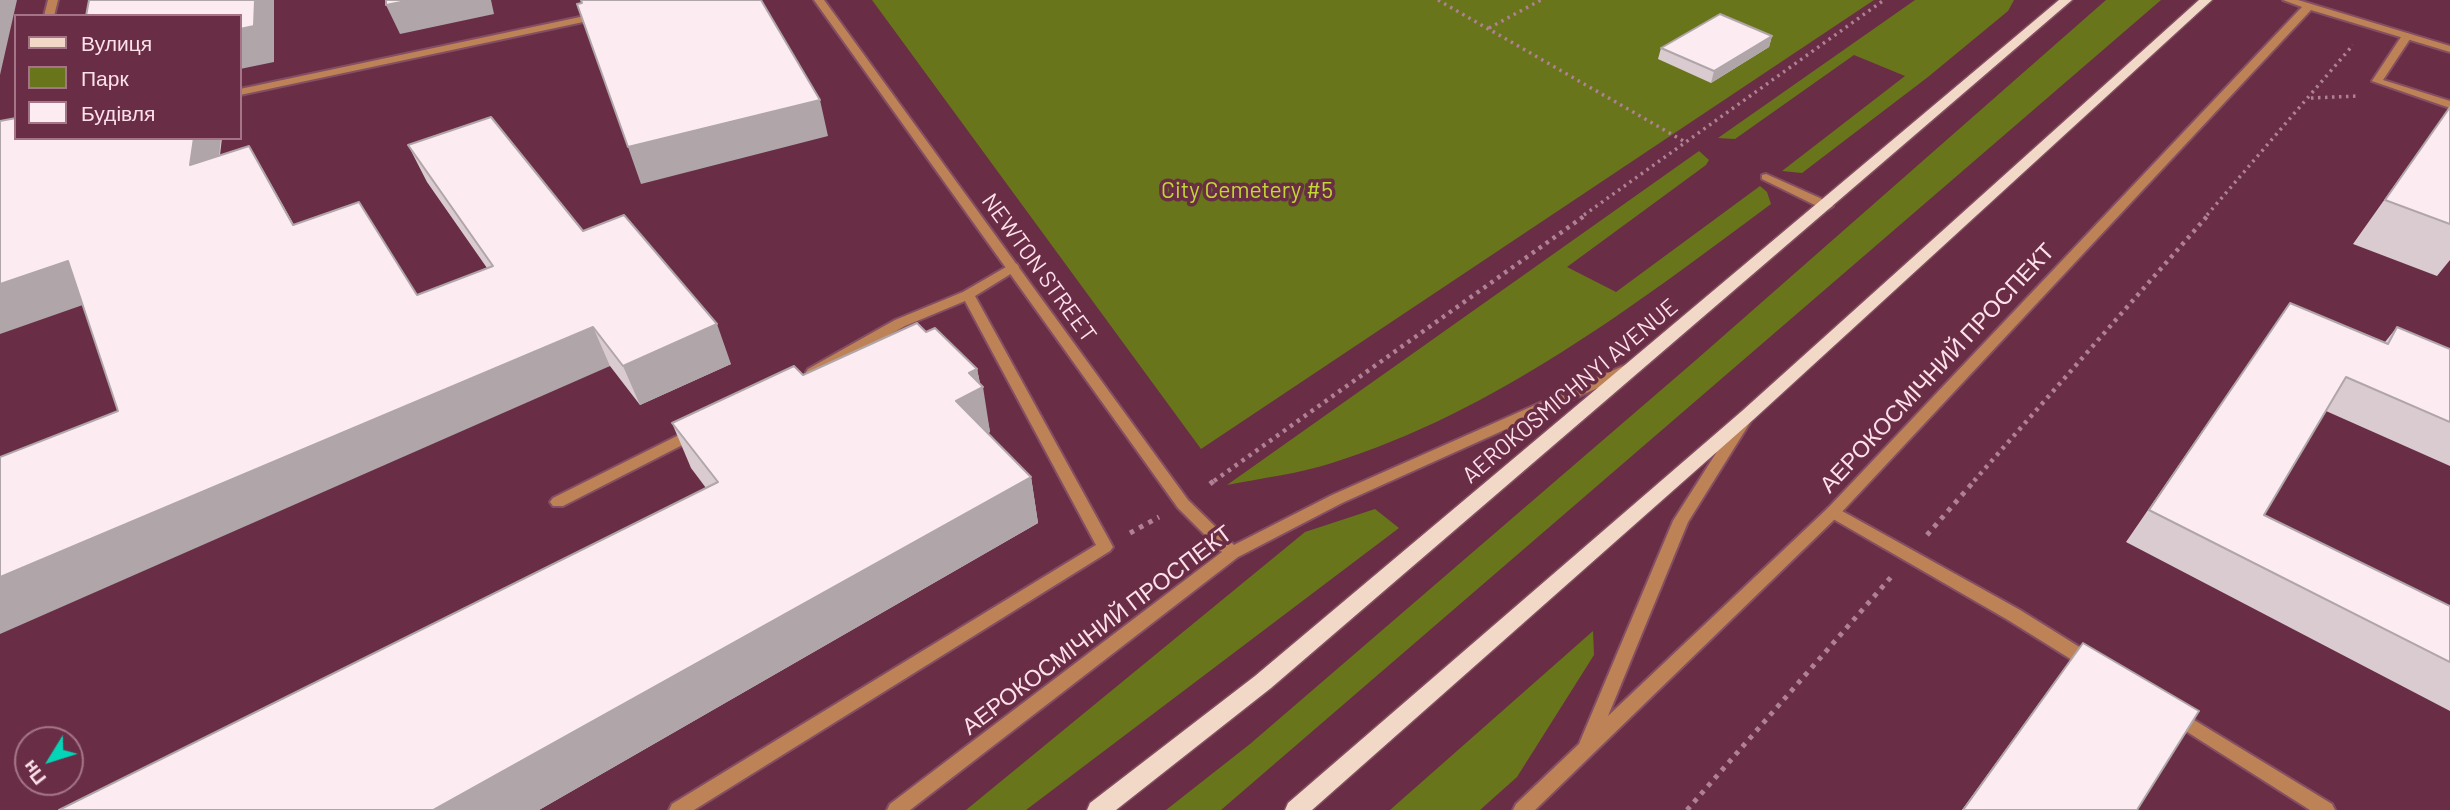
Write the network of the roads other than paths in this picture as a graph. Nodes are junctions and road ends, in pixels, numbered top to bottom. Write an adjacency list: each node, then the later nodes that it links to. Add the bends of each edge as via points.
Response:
1 (819, 0): 13 (street, NEWTON STREET)
2 (2066, 0): 12 (main road, AEROKOSMICHNYI AVENUE)
3 (2206, 0): 17 (main road)
4 (2288, 0): 5 (street)
5 (2309, 6): 7 (street); 20 (street, АЕРОКОСМІЧНИЙ ПРОСПЕКТ)
6 (605, 14): 9 (street)
7 (2407, 36): 8 (street); 10 (street, via 2377,81)
8 (2450, 48)
9 (242, 92)
10 (2450, 105)
11 (1766, 177): 12 (street)
12 (1827, 206): 15 (main road, AEROKOSMICHNYI AVENUE)
13 (1013, 267): 14 (street); 21 (street, NEWTON STREET, via 1183,504)
14 (968, 295): 16 (street, via 900,323); 25 (street, via 1105,547)
15 (1641, 363): 21 (street, АЕРОКОСМІЧНИЙ ПРОСПЕКТ, via 1337,499); 27 (main road, AEROKOSMICHNYI AVENUE, via 1263,682)
16 (802, 378)
17 (1748, 415): 24 (street, АЕРОКОСМІЧНИЙ ПРОСПЕКТ, via 1681,521); 28 (main road)
18 (705, 427): 19 (street)
19 (558, 502)
20 (1833, 512): 22 (street); 24 (street, АЕРОКОСМІЧНИЙ ПРОСПЕКТ)
21 (1232, 553): 26 (street, АЕРОКОСМІЧНИЙ ПРОСПЕКТ)
22 (2106, 673)
23 (2164, 709): 30 (street)
24 (1586, 749): 29 (street, АЕРОКОСМІЧНИЙ ПРОСПЕКТ)
25 (678, 810)
26 (896, 810)
27 (1098, 810)
28 (1296, 810)
29 (1521, 810)
30 (2326, 810)

